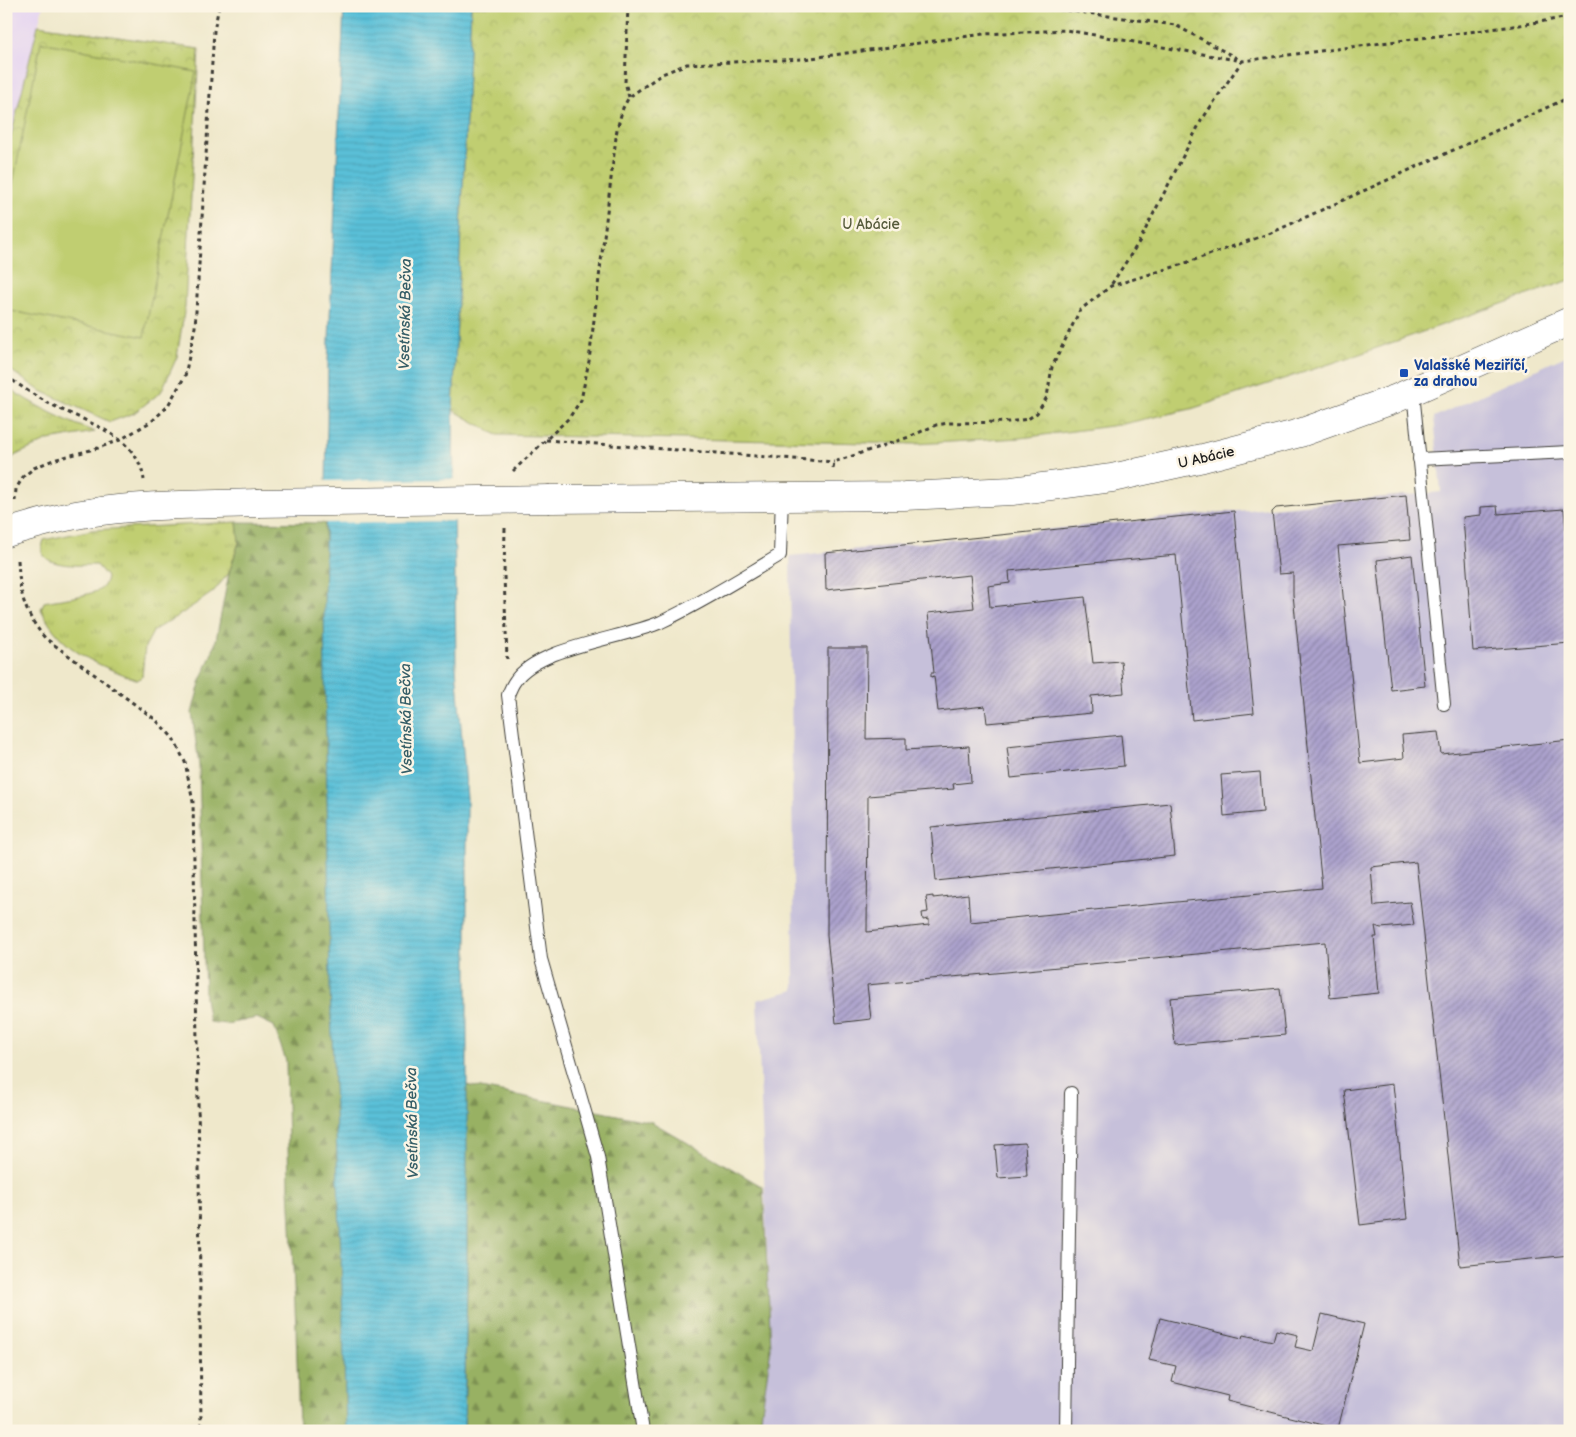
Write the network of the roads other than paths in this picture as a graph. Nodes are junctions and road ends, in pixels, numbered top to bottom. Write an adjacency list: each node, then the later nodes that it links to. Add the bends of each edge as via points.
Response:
1 (1570, 321): 2 (main road, U Abácie)
2 (1413, 392): 4 (lane); 5 (main road, U Abácie, via 1300,433 1112,478 1012,491)
3 (1570, 452): 4 (lane)
4 (1420, 459): 7 (lane)
5 (782, 497): 6 (main road, U Abácie, bridge, via 133,507); 9 (lane, via 780,556 662,622 548,656 526,669 508,694 542,959 598,1157)
6 (12, 523)
7 (1444, 704)
8 (1071, 1093): 10 (lane)
9 (643, 1431)
10 (1066, 1431)

